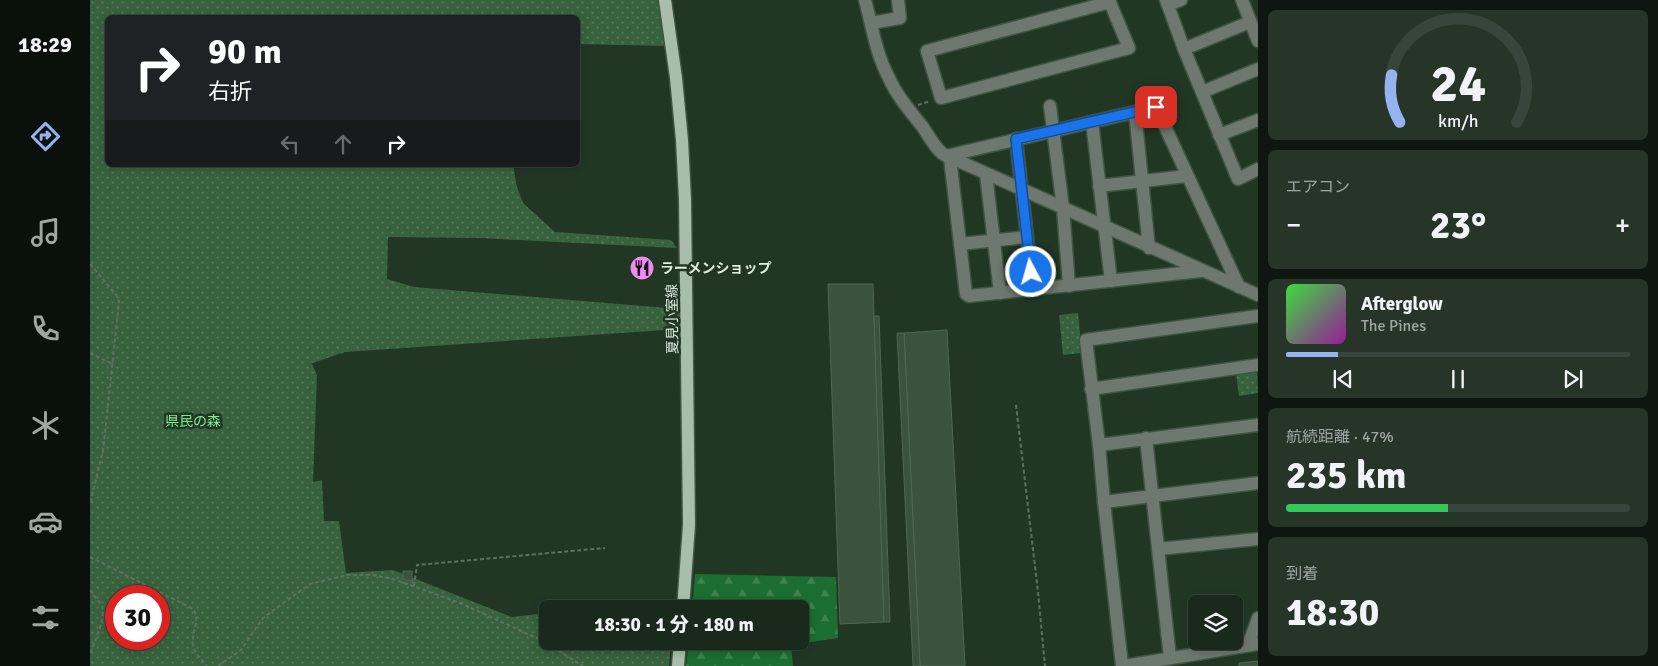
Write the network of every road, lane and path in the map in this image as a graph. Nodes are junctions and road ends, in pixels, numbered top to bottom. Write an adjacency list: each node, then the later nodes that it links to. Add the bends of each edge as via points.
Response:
1 (665, 0): 63 (main road, 夏見小室線, via 676,78 685,200 689,525)
2 (864, 0): 9 (street)
3 (898, 0): 9 (street, via 900,18)
4 (1181, 0): 7 (street)
5 (1242, 0): 8 (street)
6 (1110, 1): 14 (street, via 927,51); 14 (street, via 1129,48)
7 (1167, 2): 11 (street)
8 (1250, 22): 10 (street); 11 (street)
9 (871, 23): 16 (street, via 880,60)
10 (1258, 42)
11 (1184, 49): 13 (street)
12 (1258, 69): 13 (street)
13 (1202, 92): 21 (street)
14 (942, 98): 16 (path)
15 (1050, 106): 20 (street)
16 (909, 108): 23 (street, via 936,148)
17 (1135, 112): 19 (street); 26 (street, via 1156,107); 27 (street)
18 (1258, 120): 21 (street)
19 (1092, 122): 20 (street); 28 (street)
20 (1053, 131): 22 (street); 30 (street)
21 (1219, 135): 24 (street, via 1238,179)
22 (1016, 139): 23 (street); 29 (street)
23 (948, 157): 25 (street); 34 (street)
24 (1258, 169)
25 (986, 174): 29 (street); 33 (street)
26 (1187, 176): 27 (street); 40 (street)
27 (1142, 182): 28 (street); 35 (street)
28 (1100, 186): 31 (street)
29 (1023, 190): 30 (street); 32 (street)
30 (1062, 208): 31 (street); 39 (street)
31 (1104, 227): 35 (street); 38 (street)
32 (1027, 238): 33 (street); 41 (street)
33 (994, 241): 34 (street); 42 (street)
34 (960, 244): 42 (street, via 966,294)
35 (1149, 248): 37 (street)
36 (90, 264): 46 (path, via 119,302)
37 (1201, 271): 38 (street); 40 (street)
38 (1112, 282): 39 (street)
39 (1069, 286): 41 (street)
40 (1239, 287): 43 (street)
41 (1033, 290): 42 (street)
42 (1000, 293)
43 (1258, 295)
44 (1258, 316): 48 (street, via 1086,340)
45 (90, 353): 46 (path)
46 (112, 364): 56 (path, via 102,451)
47 (1258, 365): 48 (street)
48 (1091, 389): 52 (street)
49 (1016, 404): 73 (path)
50 (1258, 425): 51 (street)
51 (1146, 438): 52 (street); 54 (street)
52 (1100, 445): 55 (street)
53 (1258, 483): 54 (street)
54 (1152, 496): 55 (street); 59 (street)
55 (1104, 502): 74 (street)
56 (90, 504)
57 (1258, 539): 59 (street)
58 (605, 548): 61 (path, via 417,565)
59 (1158, 549): 68 (street)
60 (90, 557): 69 (path, via 191,606 196,612 193,645)
61 (414, 586): 70 (path, via 372,575 348,575 310,584 263,618 241,650); 71 (path, via 520,630)
62 (90, 590): 67 (path, via 102,606 102,612)
63 (684, 600)
64 (1258, 618): 65 (street, via 1250,640)
65 (1254, 645): 68 (street)
66 (679, 650): 72 (main road)
67 (90, 654)
68 (1170, 658): 74 (street)
69 (206, 666)
70 (218, 666)
71 (583, 666)
72 (678, 666)
73 (1045, 666)
74 (1123, 666)

